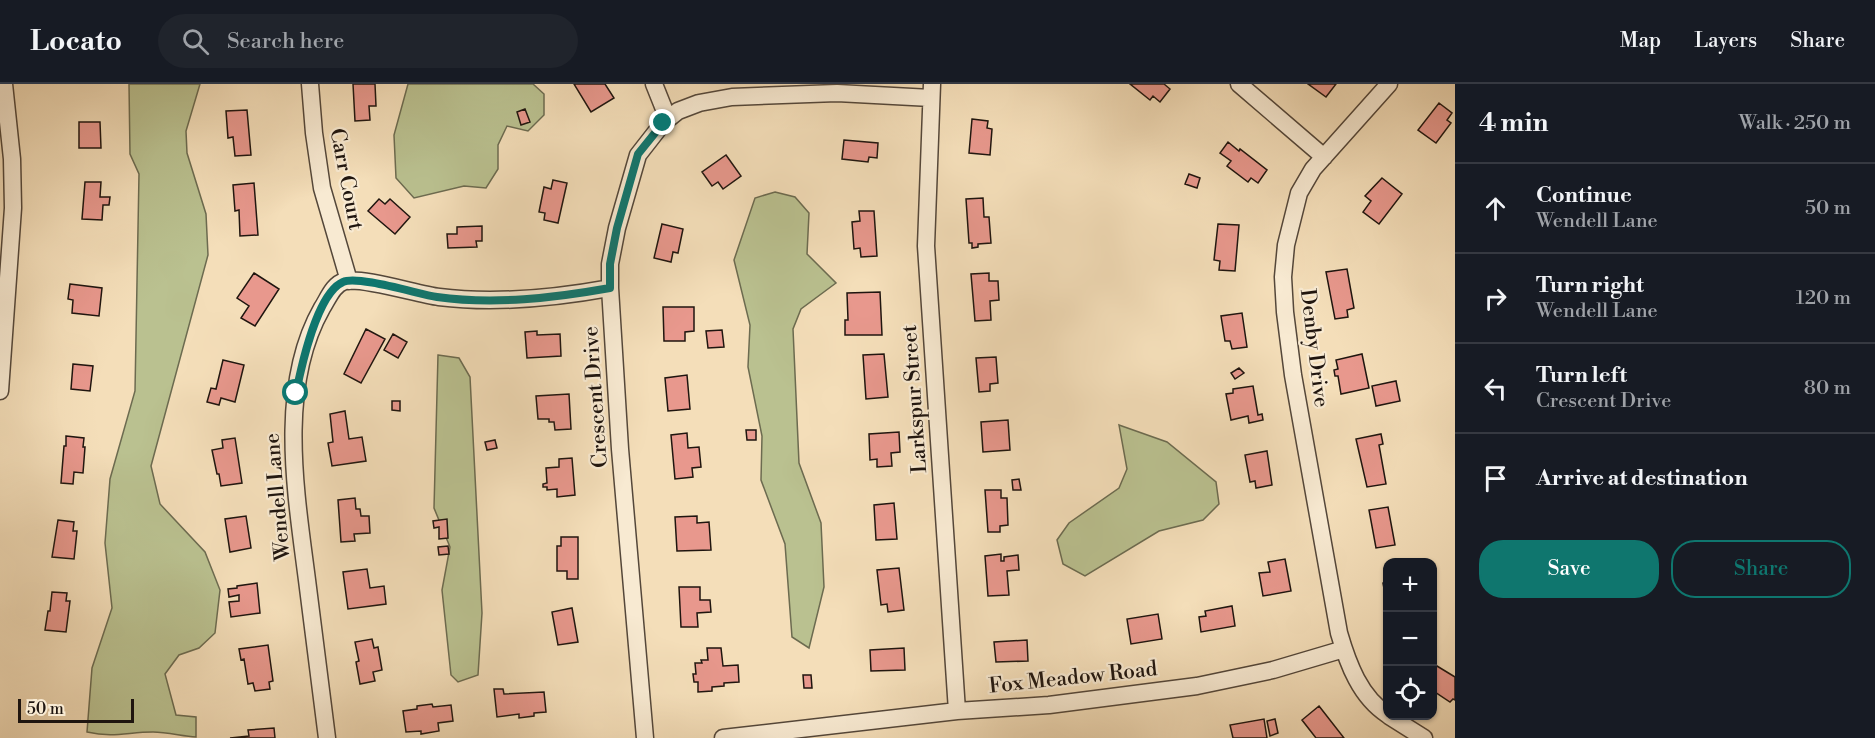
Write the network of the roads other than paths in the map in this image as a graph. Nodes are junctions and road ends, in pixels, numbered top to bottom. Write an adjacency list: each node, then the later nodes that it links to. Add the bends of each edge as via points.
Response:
1 (4, 84): 9 (street, via 12,179)
2 (310, 84): 10 (street, Carr Court, via 322,188)
3 (654, 84): 7 (street)
4 (1239, 84): 8 (street)
5 (1389, 84): 8 (street, Denby Drive)
6 (932, 91): 7 (street, Crescent Drive, via 732,97 699,103); 14 (street, Larkspur Street, via 927,246)
7 (668, 119): 11 (street, Crescent Drive, via 638,154 617,228)
8 (1324, 157): 13 (street, Denby Drive, via 1299,193 1286,245 1283,277 1293,375)
9 (5, 281): 12 (street)
10 (349, 281): 11 (street, via 470,300 509,300); 17 (street, Wendell Lane, via 334,288 315,320 303,354 294,427 298,506)
11 (610, 288): 18 (street, Crescent Drive)
12 (0, 391)
13 (1344, 649): 14 (street, Fox Meadow Road, via 1274,670 1197,686 1049,705); 15 (street, via 1359,683)
14 (957, 711): 19 (street, Fox Meadow Road)
15 (1383, 712)
16 (1396, 720): 20 (street)
17 (327, 738)
18 (645, 738)
19 (723, 738)
20 (1424, 738)

